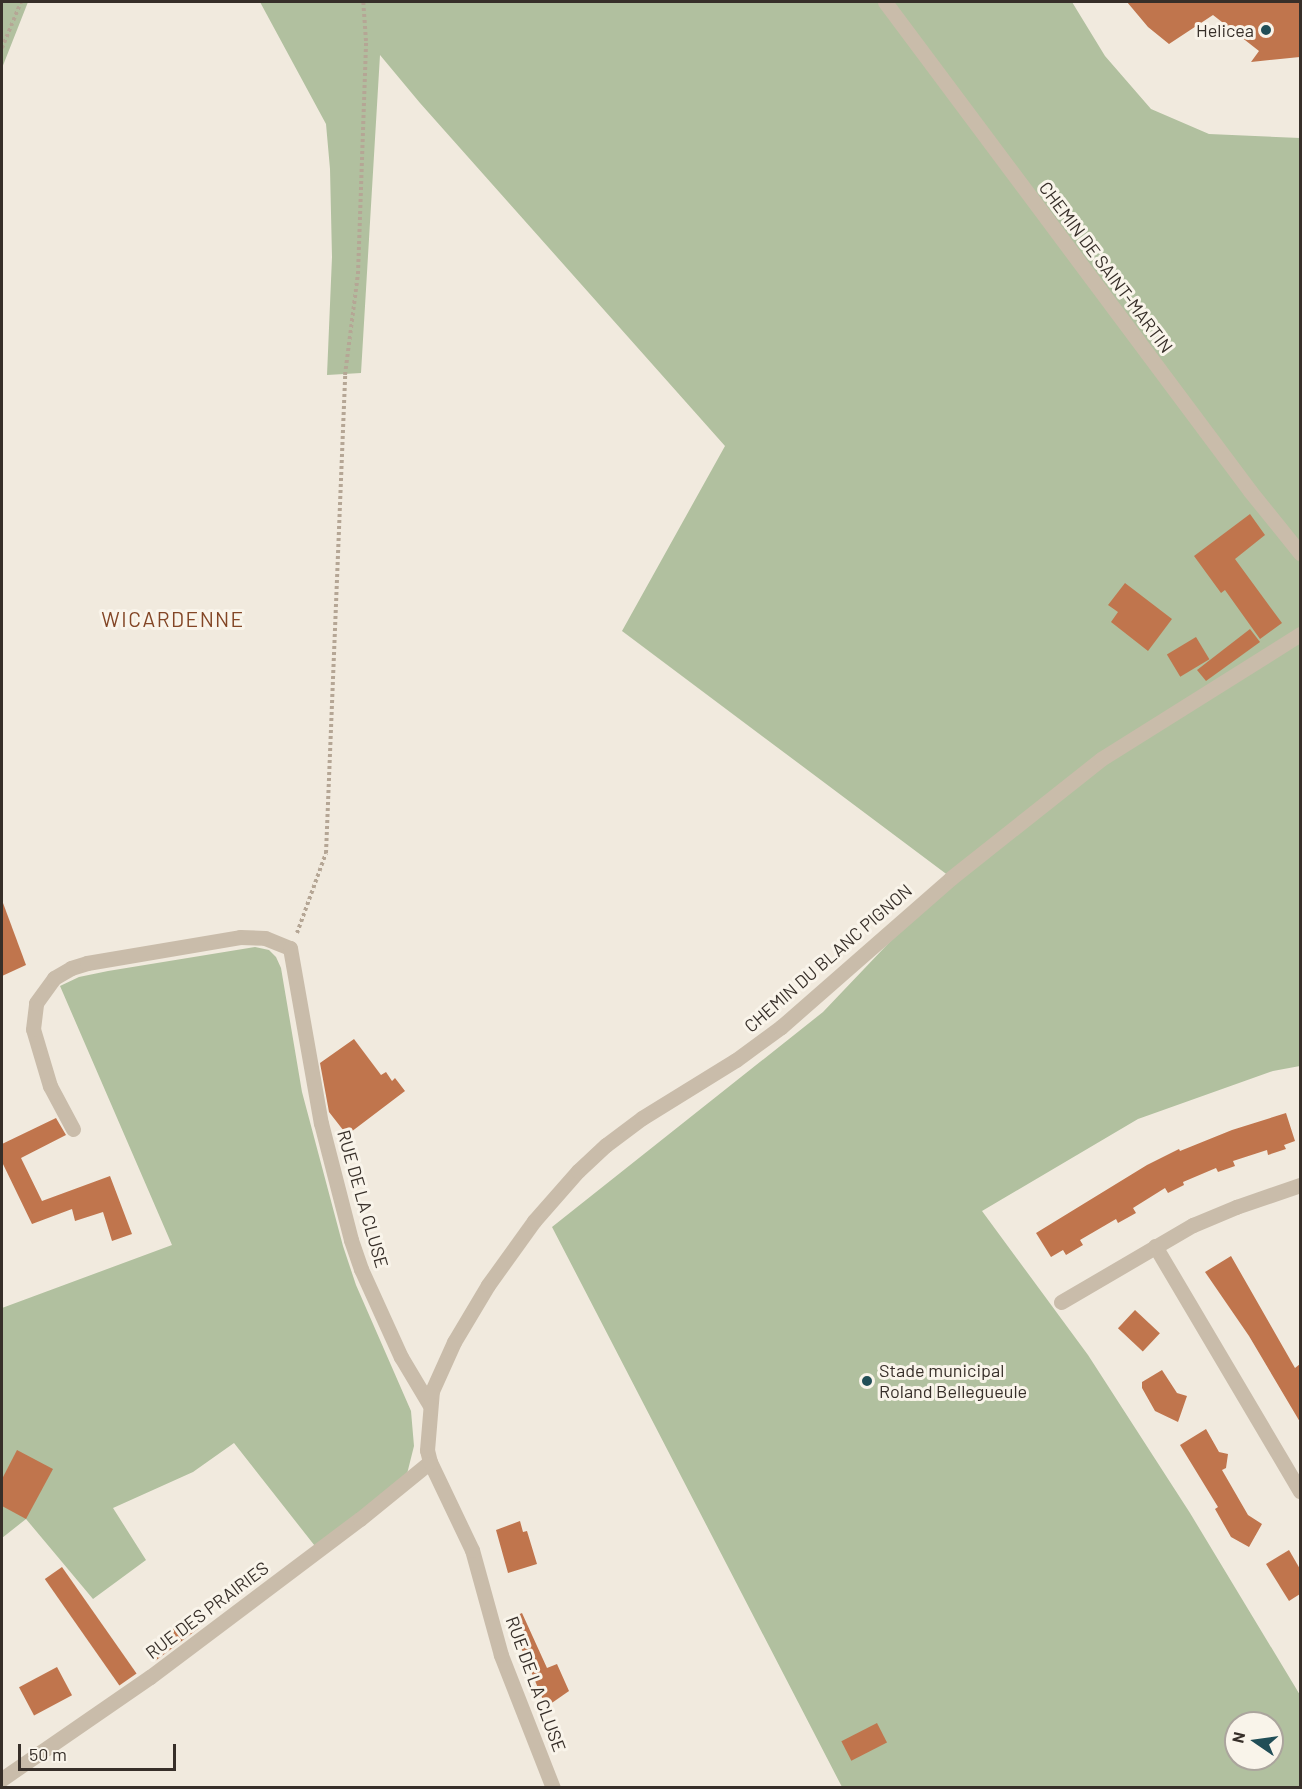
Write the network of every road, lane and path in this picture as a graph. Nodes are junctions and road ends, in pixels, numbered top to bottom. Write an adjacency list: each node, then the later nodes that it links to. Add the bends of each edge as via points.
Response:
1 (21, 2): 4 (path)
2 (363, 2): 7 (path, via 366,40 360,231 345,375 326,854)
3 (885, 2): 5 (street, CHEMIN DE SAINT-MARTIN)
4 (2, 48)
5 (1300, 553)
6 (1300, 634): 12 (street, CHEMIN DU BLANC PIGNON, via 1101,759 951,878 774,1033 606,1145 553,1199 488,1285 454,1342)
7 (290, 948): 8 (street, via 265,938 240,937 87,963 61,973 46,985 33,1010 33,1029 50,1086); 12 (street, RUE DE LA CLUSE, via 321,1123 351,1240 401,1357)
8 (73, 1129)
9 (1300, 1185): 10 (street, via 1214,1216)
10 (1155, 1246): 11 (street); 14 (street)
11 (1060, 1302)
12 (429, 1404): 13 (street, RUE DE LA CLUSE)
13 (430, 1462): 15 (street, RUE DES PRAIRIES, via 150,1677); 16 (street, RUE DE LA CLUSE, via 472,1550 501,1655)
14 (1300, 1491)
15 (2, 1779)
16 (553, 1788)

